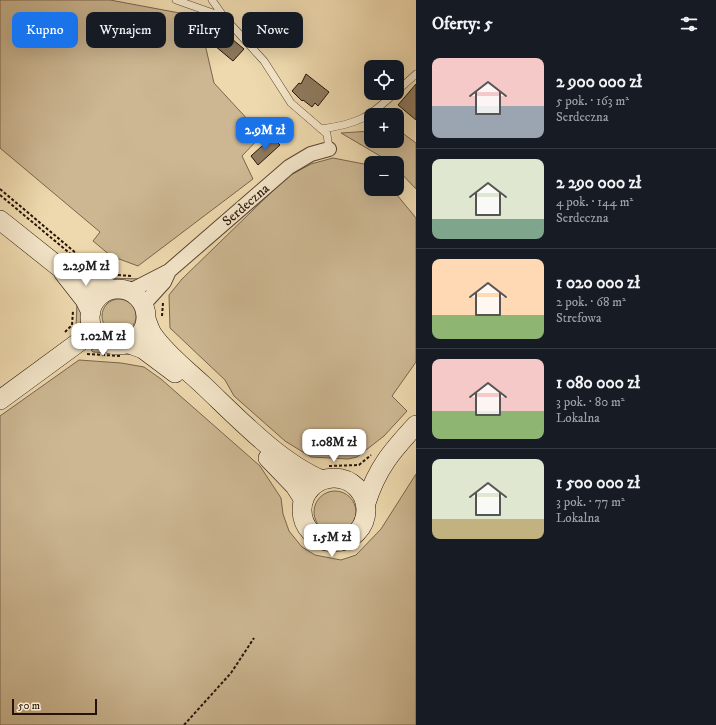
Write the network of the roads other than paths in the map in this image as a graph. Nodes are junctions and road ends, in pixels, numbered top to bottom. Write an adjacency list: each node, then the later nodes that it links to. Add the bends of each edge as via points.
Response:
1 (176, 0): 3 (lane)
2 (212, 0): 4 (lane)
3 (210, 12)
4 (220, 12)
5 (234, 28): 9 (lane, via 264,61 291,103)
6 (416, 74): 7 (lane)
7 (404, 85)
8 (387, 100): 9 (lane, via 374,112 355,122)
9 (321, 129): 10 (lane, via 327,134)
10 (329, 149): 13 (street, Serdeczna, via 310,154 289,167)
11 (0, 220): 12 (street, via 59,267)
12 (88, 282): 13 (street); 14 (street)
13 (134, 300): 14 (street, via 100,295); 16 (street, via 140,334); 20 (street, via 166,351 286,460 306,474)
14 (90, 312): 15 (street)
15 (94, 331): 16 (street, via 112,344); 17 (street)
16 (127, 343): 22 (street, via 143,349 182,379 274,463)
17 (0, 400)
18 (416, 425): 19 (street)
19 (382, 454): 21 (street, via 360,474); 23 (street)
20 (323, 473): 21 (street, via 331,478); 22 (street)
21 (345, 480): 23 (street, via 357,487)
22 (304, 500): 23 (street, via 303,518 306,527 320,539 328,542 346,540 354,536 365,521)
23 (366, 503)

